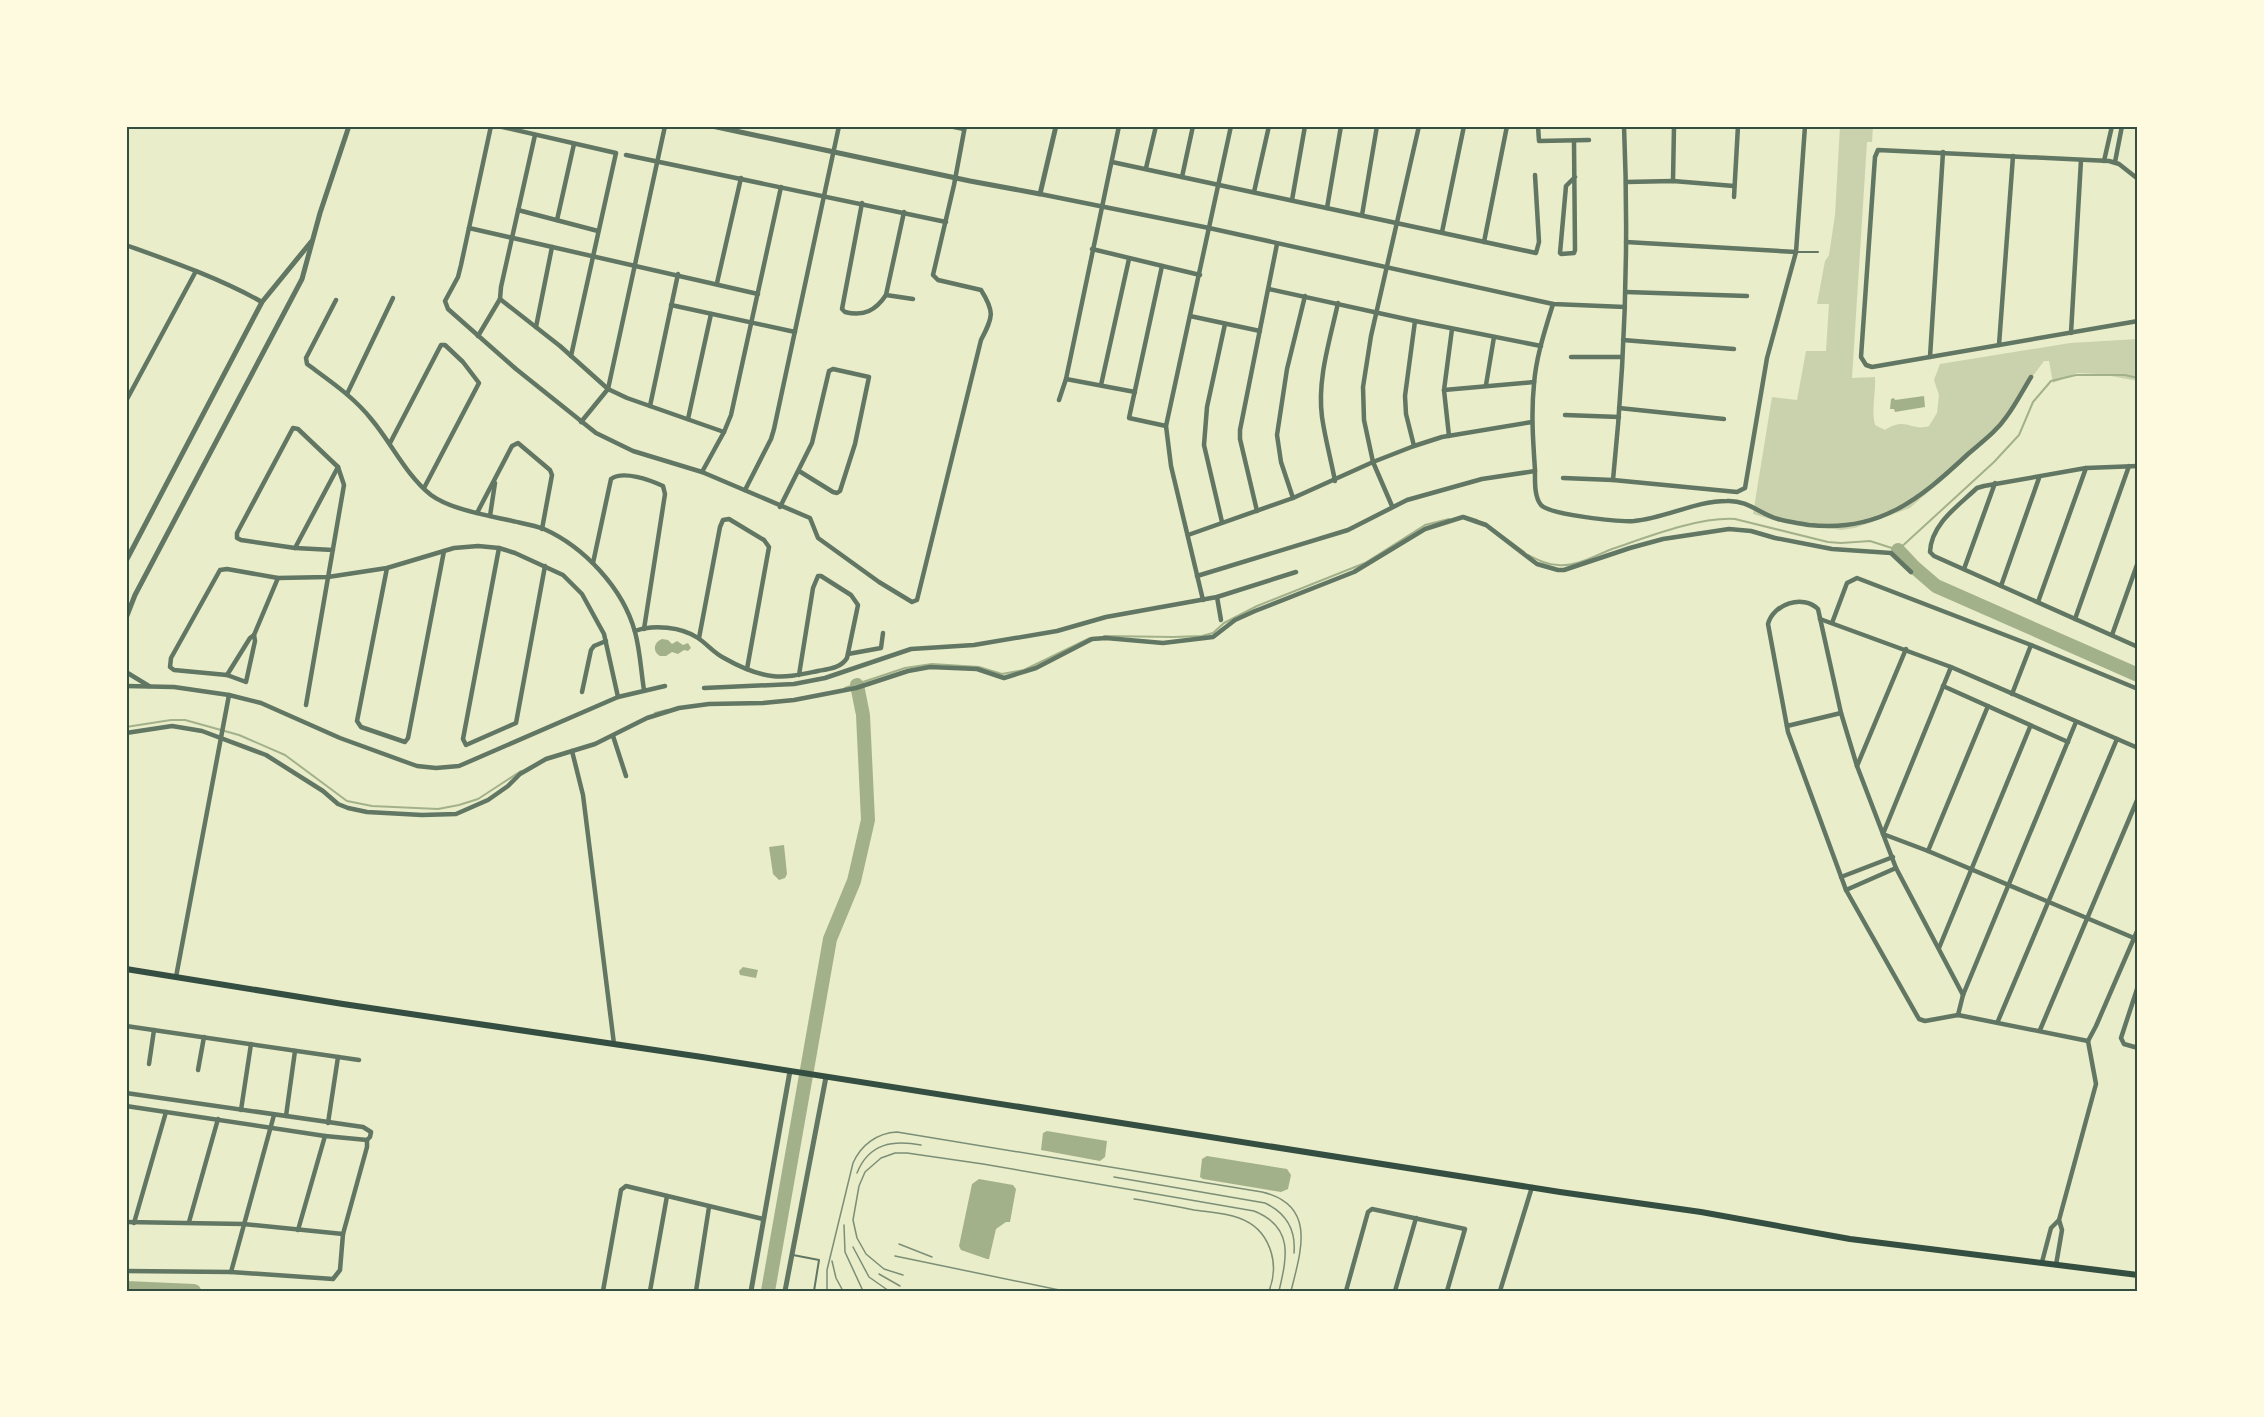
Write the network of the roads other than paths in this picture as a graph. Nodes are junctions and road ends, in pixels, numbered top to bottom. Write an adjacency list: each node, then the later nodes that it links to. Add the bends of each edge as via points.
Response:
1 (349, 126): 71 (street)
2 (491, 126): 67 (street)
3 (498, 126): 28 (street)
4 (665, 126): 37 (street)
5 (712, 126): 32 (street)
6 (839, 126): 32 (street)
7 (950, 126): 27 (street)
8 (1056, 126): 54 (street)
9 (1119, 126): 39 (street)
10 (1156, 126): 41 (street)
11 (1193, 126): 43 (street)
12 (1231, 126): 50 (street)
13 (1269, 126): 53 (street)
14 (1305, 126): 57 (street)
15 (1341, 126): 60 (street)
16 (1377, 126): 63 (street)
17 (1419, 126): 66 (street)
18 (1464, 126): 70 (street)
19 (1507, 126): 73 (street)
20 (1538, 126): 30 (street, via 1539,141)
21 (1624, 126): 49 (street)
22 (1674, 126): 48 (street)
23 (1738, 126): 51 (street)
24 (1805, 126): 79 (street)
25 (2112, 126): 38 (street)
26 (2122, 126): 40 (street)
27 (964, 128): 46 (street)
28 (535, 135): 31 (street); 61 (street)
29 (1589, 140): 30 (street)
30 (1574, 142): 44 (street)
31 (574, 144): 64 (street); 69 (street, via 616,153)
32 (834, 152): 46 (street); 55 (street)
33 (1943, 152): 35 (street); 126 (street); 126 (street, via 1876,152 1861,339 1862,361 1872,367)
34 (626, 155): 37 (street)
35 (2013, 156): 36 (street); 120 (street)
36 (2081, 160): 38 (street); 116 (street)
37 (657, 161): 45 (street); 83 (street)
38 (2104, 161): 40 (street)
39 (1112, 162): 41 (street); 59 (street)
40 (2115, 162): 47 (street)
41 (1146, 168): 43 (street)
42 (1535, 175): 73 (street, via 1536,253)
43 (1182, 177): 50 (street)
44 (1575, 177): 44 (street, via 1574,253 1561,255 1566,186)
45 (741, 178): 52 (street); 89 (street)
46 (956, 178): 54 (street); 65 (street)
47 (2138, 179)
48 (1673, 181): 49 (street); 51 (street)
49 (1626, 182): 74 (street)
50 (1218, 184): 53 (street); 68 (street)
51 (1734, 186): 56 (street)
52 (781, 187): 55 (street); 92 (street)
53 (1254, 192): 57 (street)
54 (1040, 194): 59 (street)
55 (825, 196): 58 (street); 115 (street)
56 (1734, 197)
57 (1292, 200): 60 (street)
58 (862, 203): 62 (street); 93 (street, via 842,309 861,314 877,308)
59 (1102, 206): 68 (street); 78 (street)
60 (1327, 208): 63 (street)
61 (518, 210): 64 (street); 72 (street)
62 (904, 212): 65 (street); 93 (street)
63 (1362, 215): 66 (street)
64 (557, 220): 69 (street)
65 (946, 222): 169 (street, via 933,275 938,280 981,290 992,312 981,340 917,600 910,601 879,582 818,538 810,518)
66 (1397, 222): 70 (street); 85 (street)
67 (469, 228): 72 (street); 117 (street, via 458,277 445,305)
68 (1209, 228): 75 (street); 88 (street)
69 (598, 231): 81 (street)
70 (1442, 232): 73 (street)
71 (313, 239): 100 (street); 195 (street, via 302,279)
72 (511, 239): 77 (street); 97 (street)
73 (1484, 242)
74 (1626, 242): 79 (street); 91 (street)
75 (1277, 244): 85 (street); 90 (street)
76 (126, 245): 86 (street)
77 (552, 247): 81 (street); 112 (street)
78 (1092, 249): 82 (street); 128 (street)
79 (1796, 252): 80 (lane); 162 (street, via 1767,358 1745,488 1737,492)
80 (1818, 252)
81 (593, 256): 83 (street); 123 (street)
82 (1129, 259): 84 (street); 130 (street)
83 (635, 266): 87 (street); 132 (street)
84 (1162, 266): 88 (street); 134 (street)
85 (1387, 267): 102 (street); 105 (street)
86 (196, 271): 100 (street); 137 (street)
87 (678, 274): 89 (street); 103 (street)
88 (1200, 275): 107 (street)
89 (717, 283): 92 (street)
90 (1269, 289): 94 (street); 114 (street)
91 (1626, 292): 95 (street); 104 (street)
92 (758, 294): 110 (street)
93 (886, 295): 98 (street)
94 (1305, 296): 101 (street); 167 (street, via 1287,369 1277,435)
95 (1747, 296)
96 (393, 298): 135 (street)
97 (500, 299): 112 (street); 117 (street)
98 (913, 299)
99 (336, 300): 135 (street, via 306,358 307,364)
100 (262, 302): 180 (street)
101 (1338, 303): 105 (street); 163 (street, via 1321,398)
102 (1553, 304): 104 (street); 121 (street)
103 (671, 305): 106 (street); 138 (street)
104 (1625, 308): 119 (street)
105 (1377, 312): 108 (street); 151 (street, via 1363,387 1364,420)
106 (711, 314): 110 (street); 142 (street)
107 (1190, 316): 111 (street); 146 (street)
108 (1415, 321): 113 (street); 150 (street, via 1405,396)
109 (2138, 321): 116 (street)
110 (752, 322): 115 (street); 147 (street)
111 (1225, 324): 114 (street); 173 (street, via 1207,407 1204,445)
112 (536, 327): 123 (street)
113 (1452, 329): 118 (street); 133 (street)
114 (1260, 331): 170 (street, via 1240,439)
115 (795, 332): 166 (street, via 771,439)
116 (2072, 333): 120 (street)
117 (478, 336): 144 (street)
118 (1494, 337): 121 (street); 131 (street)
119 (1623, 340): 122 (street); 125 (street)
120 (1999, 345): 126 (street)
121 (1541, 346): 129 (street)
122 (1734, 350)
123 (571, 356): 132 (street)
124 (1571, 357): 125 (street)
125 (1622, 357): 139 (street)
126 (1930, 357)
127 (2031, 377): 157 (street, via 1991,435 1920,496 1892,513 1855,525 1826,526 1776,519 1746,503 1728,500 1633,521 1584,517 1544,508 1539,503)
128 (1066, 379): 130 (street); 136 (street)
129 (1534, 382): 131 (street); 145 (street)
130 (1101, 385): 134 (street)
131 (1486, 386): 133 (street)
132 (608, 389): 138 (street); 144 (street)
133 (1444, 390): 148 (street)
134 (1135, 392): 146 (street, via 1129,419)
135 (347, 394): 149 (street)
136 (1059, 400)
137 (126, 401)
138 (650, 406): 142 (street)
139 (1619, 408): 141 (street); 143 (street)
140 (1564, 415): 141 (street)
141 (1619, 417): 162 (street)
142 (688, 418): 147 (street)
143 (1724, 419)
144 (581, 422): 158 (street, via 633,451)
145 (1532, 422): 148 (street); 157 (street)
146 (1166, 426): 175 (street, via 1171,466)
147 (724, 432): 158 (street)
148 (1449, 436): 150 (street)
149 (390, 443): 165 (street); 165 (street, via 441,345 445,345 464,362 479,385)
150 (1414, 446): 151 (street)
151 (1373, 462): 163 (street); 168 (street)
152 (2129, 466): 153 (street); 155 (street); 197 (street)
153 (2138, 466)
154 (338, 467): 176 (street); 176 (street, via 298,429 291,429 237,535 241,540); 178 (street, via 344,487)
155 (2086, 468): 160 (street); 194 (street)
156 (799, 471): 156 (street, via 812,443 829,371 867,376 843,486 837,493); 169 (street)
157 (1535, 471): 168 (street, via 1465,483)
158 (702, 472): 166 (street)
159 (1563, 478): 162 (street)
160 (2039, 478): 164 (street); 191 (street)
161 (495, 479): 171 (street); 172 (street); 174 (street, via 516,443 550,470)
162 (1613, 480)
163 (1335, 481): 167 (street)
164 (1995, 483): 185 (street); 185 (street, via 1977,488 1954,509 1938,526 1930,548 1934,556)
165 (424, 488): 171 (street, via 436,498)
166 (745, 490): 169 (street)
167 (1293, 498): 170 (street)
168 (1392, 506): 188 (street, via 1348,530)
169 (780, 507)
170 (1257, 511): 173 (street)
171 (477, 513): 172 (street)
172 (490, 516): 174 (street)
173 (1222, 522): 175 (street)
174 (542, 529): 182 (street)
175 (1188, 535): 188 (street)
176 (295, 548): 178 (street)
177 (499, 549): 179 (street, via 478,546); 183 (street); 183 (street, via 463,743 469,745 517,721)
178 (333, 550): 189 (street)
179 (444, 551): 184 (street); 184 (street, via 408,738 402,742 361,727 357,721)
180 (126, 561)
181 (2138, 562): 204 (street)
182 (593, 563): 200 (street, via 611,478 640,478 663,486 665,494); 201 (street, via 620,598)
183 (545, 566): 206 (street, via 563,575 582,594)
184 (387, 568): 189 (street)
185 (1964, 569): 191 (street)
186 (1296, 572): 192 (street)
187 (1911, 572): 235 (street, via 1891,553 1832,549 1740,530 1663,539 1558,570 1537,564 1486,525 1462,517 1425,529 1354,572 1235,620 1213,637 1163,643 1092,639 1036,668 1004,678 977,669 930,667 794,700 679,708 646,718)
188 (1197, 576): 193 (street)
189 (328, 577): 190 (street); 227 (street)
190 (278, 578): 203 (street); 214 (street, via 220,570 169,664 174,670)
191 (2001, 586): 194 (street)
192 (1217, 597): 193 (street); 198 (street)
193 (1203, 600): 220 (street, via 1106,616 1002,641 920,647 794,684)
194 (2038, 602): 197 (street)
195 (126, 618)
196 (1820, 619): 199 (street); 229 (street); 231 (street, via 1818,609 1804,601 1781,606 1770,617 1768,624)
197 (2075, 619): 204 (street)
198 (1221, 620)
199 (1832, 622): 207 (street, via 1847,583 1857,578); 209 (street)
200 (644, 629): 201 (street); 205 (street, via 667,629)
201 (635, 632): 222 (street)
202 (883, 633): 210 (street, via 881,648)
203 (254, 635): 214 (street); 214 (street, via 246,682)
204 (2112, 635): 208 (street)
205 (699, 638): 212 (street, via 724,658); 212 (street, via 723,520 729,519 769,547)
206 (606, 641): 223 (street, via 591,650); 226 (street)
207 (2031, 645): 221 (street); 224 (street)
208 (2138, 647)
209 (1906, 649): 211 (street); 240 (street)
210 (848, 654): 215 (street, via 838,666); 215 (street, via 858,604 819,575)
211 (1951, 667): 219 (street); 224 (street)
212 (747, 669): 215 (street, via 770,676)
213 (126, 672): 217 (street)
214 (227, 675)
215 (799, 675)
216 (126, 686): 217 (street)
217 (149, 686): 225 (street)
218 (664, 686): 222 (street)
219 (1943, 686): 228 (street); 243 (street)
220 (704, 688)
221 (2138, 689)
222 (644, 690): 226 (street)
223 (582, 692)
224 (2012, 694): 230 (street)
225 (229, 695): 226 (street, via 261,703 412,764 436,768 459,765); 234 (street)
226 (618, 697)
227 (306, 705)
228 (1988, 706): 232 (street); 244 (street)
229 (1841, 713): 231 (street); 240 (street)
230 (2076, 722): 236 (street); 237 (street)
231 (1787, 726): 248 (street)
232 (2030, 727): 237 (street); 247 (street)
233 (126, 733): 234 (street, via 172,726)
234 (220, 735): 239 (street, via 266,755 342,806 422,815 456,814 474,808 539,763); 257 (street)
235 (613, 736): 239 (street); 241 (street)
236 (2117, 739): 238 (street); 251 (street)
237 (2068, 742): 249 (street)
238 (2138, 748)
239 (572, 752): 270 (street, via 584,795)
240 (1857, 766): 243 (street)
241 (626, 776)
242 (2138, 798): 252 (street)
243 (1883, 834): 244 (street); 245 (street)
244 (1928, 851): 247 (street)
245 (1893, 857): 246 (street); 248 (street)
246 (1896, 868): 250 (street); 255 (street)
247 (1970, 868): 249 (street); 255 (street)
248 (1841, 877): 250 (street)
249 (2010, 885): 251 (street); 259 (street)
250 (1846, 890): 262 (street, via 1919,1019)
251 (2048, 901): 252 (street); 263 (street)
252 (2088, 918): 254 (street); 266 (street)
253 (2138, 929): 254 (street)
254 (2134, 938): 268 (street)
255 (1939, 948): 259 (street)
256 (126, 969): 257 (main road)
257 (176, 977): 270 (main road)
258 (2138, 986): 260 (street)
259 (1963, 995): 262 (street)
260 (2131, 1004): 261 (street); 271 (street, via 2121,1038 2124,1044)
261 (2138, 1005)
262 (1958, 1015): 263 (street)
263 (1998, 1022): 266 (street)
264 (126, 1026): 265 (street)
265 (154, 1030): 267 (street); 275 (street)
266 (2040, 1030): 268 (street)
267 (204, 1037): 269 (street); 276 (street)
268 (2088, 1041): 295 (street, via 2096,1084)
269 (251, 1044): 272 (street); 281 (street)
270 (614, 1044): 277 (main road)
271 (2138, 1048)
272 (295, 1051): 273 (street); 284 (street)
273 (338, 1057): 274 (street); 286 (street)
274 (358, 1060)
275 (149, 1064)
276 (198, 1070)
277 (792, 1071): 278 (main road); 294 (street)
278 (823, 1076): 290 (main road); 302 (street)
279 (126, 1093): 281 (street)
280 (126, 1106): 282 (street)
281 (241, 1110): 283 (street)
282 (166, 1112): 285 (street); 298 (street)
283 (274, 1114): 284 (street); 287 (street)
284 (286, 1116): 286 (street)
285 (218, 1119): 287 (street); 297 (street)
286 (328, 1123): 289 (street, via 370,1130)
287 (270, 1127): 288 (street); 299 (street)
288 (326, 1136): 289 (street); 300 (street)
289 (367, 1140): 301 (street)
290 (1532, 1187): 303 (main road, via 1850,1239); 317 (street)
291 (667, 1196): 292 (street); 308 (street, via 622,1188); 309 (street)
292 (709, 1207): 294 (street); 310 (street)
293 (1416, 1218): 314 (street, via 1372,1209 1368,1212); 315 (street); 316 (street, via 1465,1229)
294 (763, 1219): 311 (street)
295 (2059, 1220): 303 (street, via 2051,1228); 304 (street, via 2062,1230)
296 (126, 1222): 298 (street)
297 (189, 1222): 298 (street); 299 (street)
298 (134, 1223)
299 (243, 1224): 300 (street); 306 (street)
300 (298, 1230): 301 (street)
301 (343, 1234): 306 (street, via 340,1270 333,1279)
302 (793, 1255): 312 (street); 313 (lane, via 819,1260)
303 (2039, 1262): 304 (main road)
304 (2056, 1265): 307 (main road)
305 (126, 1271): 306 (street)
306 (231, 1272)
307 (2138, 1275)
308 (603, 1291)
309 (650, 1291)
310 (696, 1291)
311 (751, 1291)
312 (785, 1291)
313 (814, 1291)
314 (1346, 1291)
315 (1395, 1291)
316 (1447, 1291)
317 (1500, 1291)

